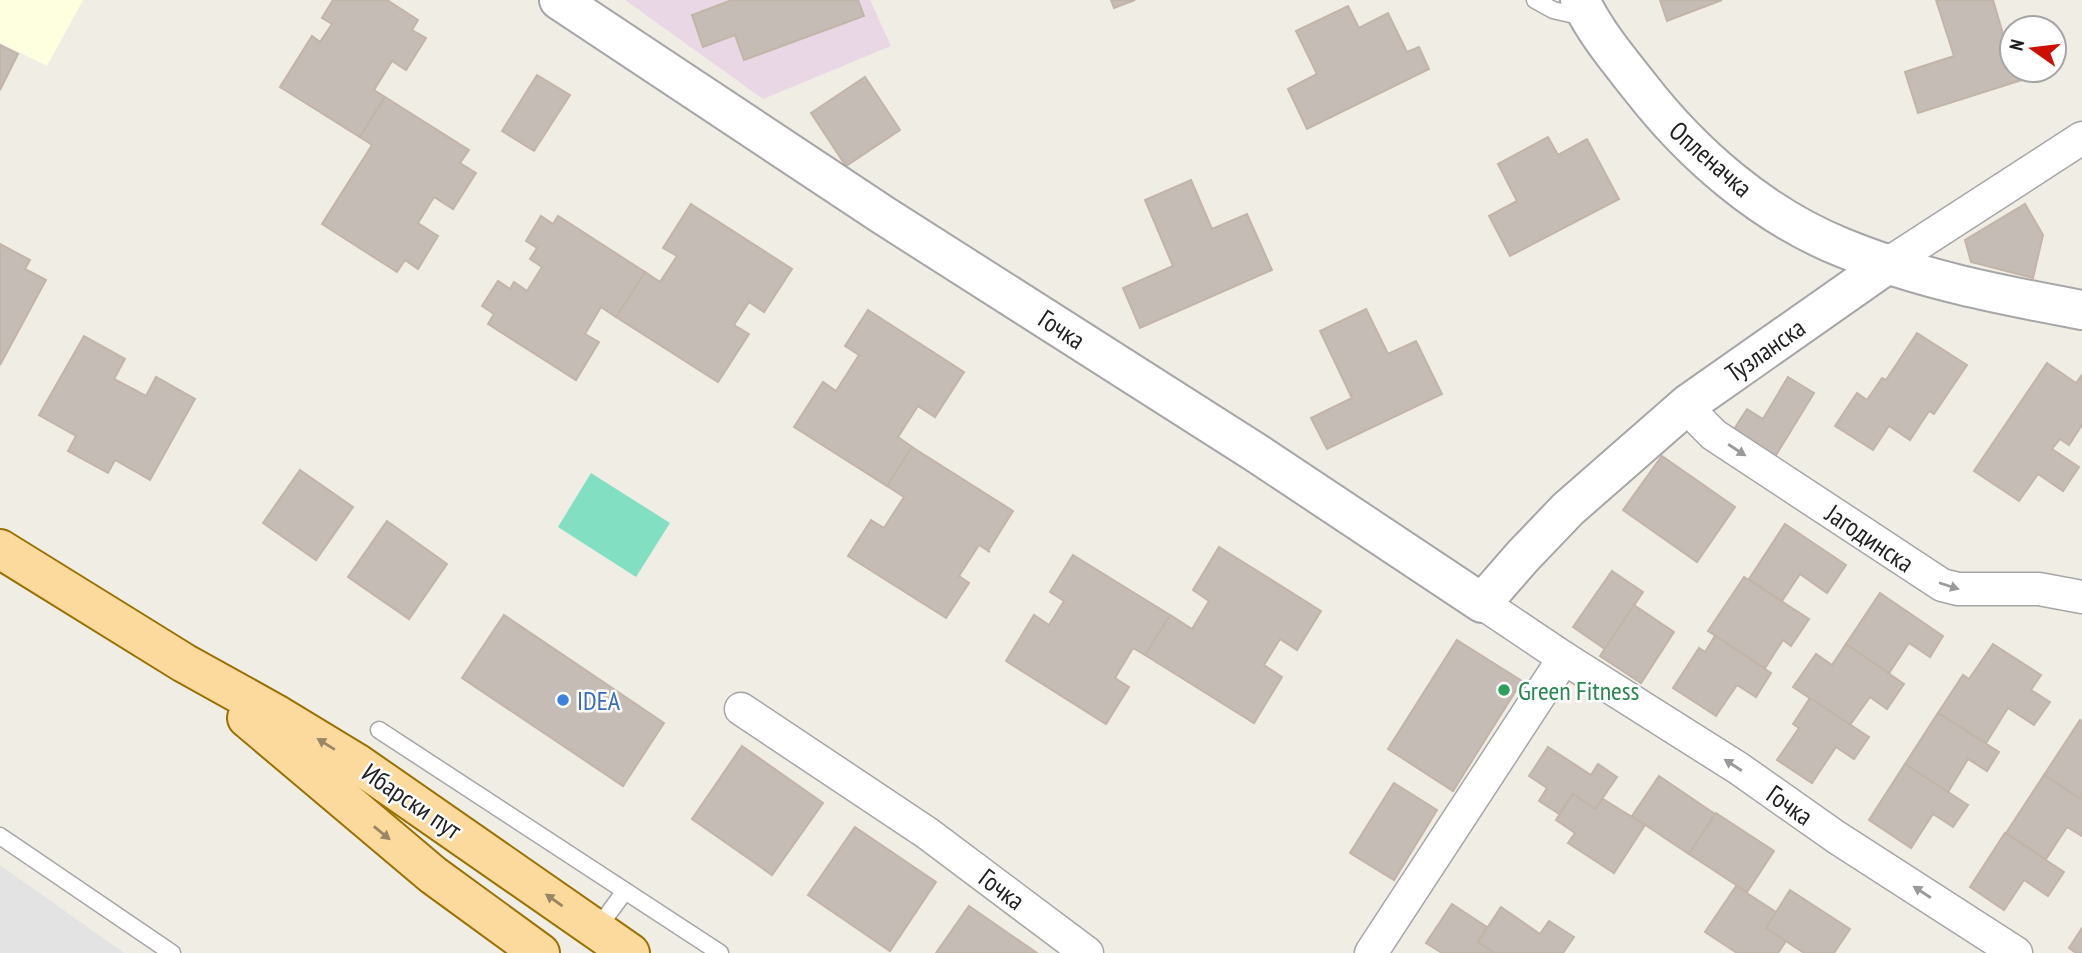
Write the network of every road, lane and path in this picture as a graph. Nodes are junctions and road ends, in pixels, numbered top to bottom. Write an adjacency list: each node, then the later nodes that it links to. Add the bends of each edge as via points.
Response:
1 (559, 0): 10 (street, Гочка)
2 (1535, 0): 3 (lane, via 1553,10)
3 (1584, 9): 5 (street, Опленачка, via 1668,122 1738,186 1807,230)
4 (2082, 138): 5 (street, Тузланска)
5 (1889, 263): 6 (street, Опленачка, via 1968,288); 7 (street, Тузланска)
6 (2082, 310)
7 (1688, 404): 9 (street, Јагодинска, one-way to 9, via 1714,435 1942,585 2039,589); 10 (street, Тузланска, via 1568,509)
8 (0, 549): 12 (main road, Ибарски пут)
9 (2082, 597)
10 (1482, 603): 11 (street, Гочка)
11 (1564, 658): 23 (street); 24 (street, Гочка, one-way to 11)
12 (184, 663): 17 (main road, Ибарски пут, one-way to 12, via 358,764); 19 (main road, Ибарски пут, one-way to 19, via 433,875)
13 (741, 709): 22 (street, Гочка, via 927,833)
14 (379, 730): 16 (lane)
15 (0, 836): 18 (lane)
16 (625, 891): 17 (lane); 21 (lane)
17 (597, 929): 20 (main road, Ибарски пут)
18 (172, 953)
19 (540, 953)
20 (630, 953)
21 (720, 953)
22 (1087, 953)
23 (1371, 953)
24 (2016, 953)

